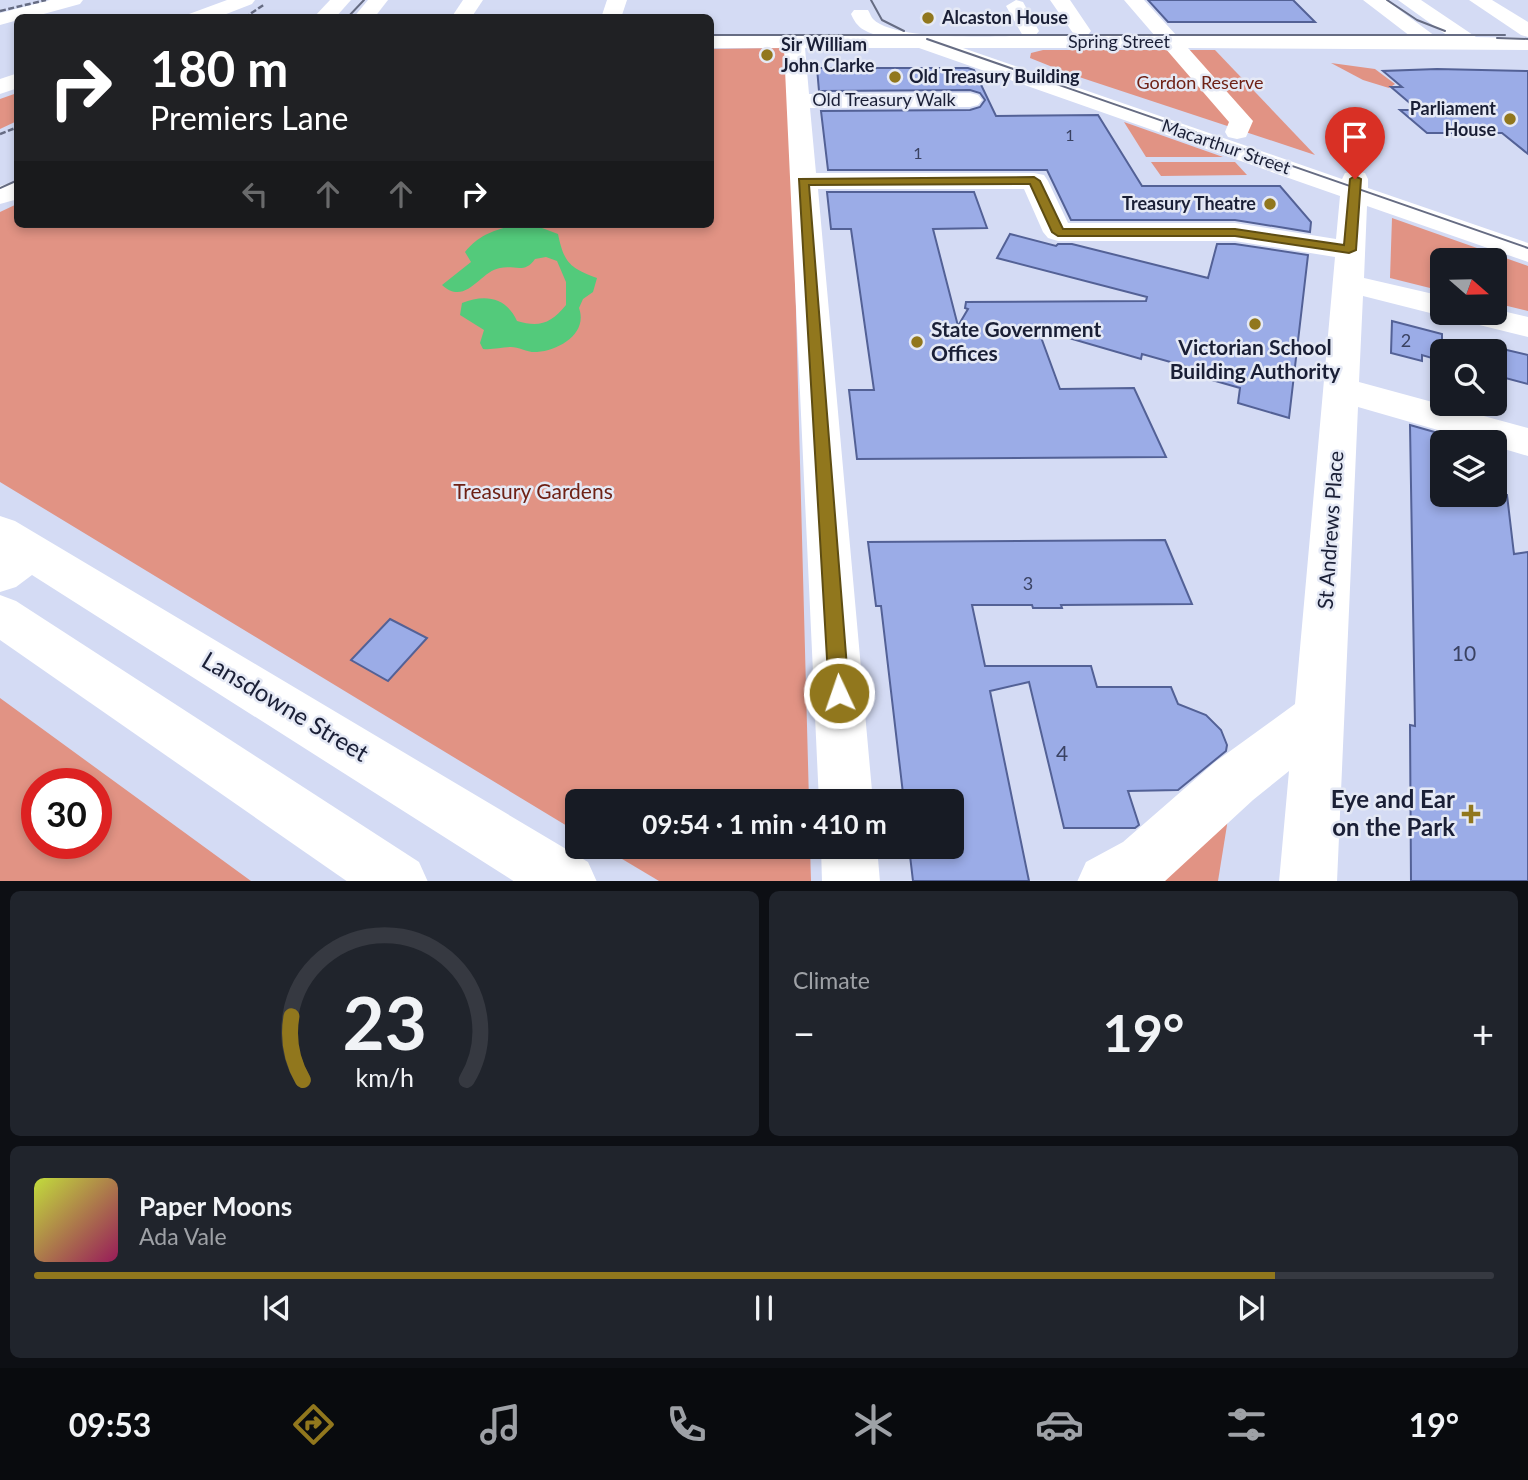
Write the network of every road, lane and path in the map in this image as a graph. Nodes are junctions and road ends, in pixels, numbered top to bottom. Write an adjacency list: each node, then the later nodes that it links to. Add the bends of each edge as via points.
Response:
1 (73, 0): 12 (street)
2 (92, 0): 13 (street)
3 (245, 0): 14 (street)
4 (341, 0): 15 (street)
5 (379, 0): 16 (street)
6 (1060, 0): 19 (street)
7 (1134, 0): 21 (street)
8 (1373, 0): 24 (street)
9 (1408, 0): 25 (street)
10 (1479, 0): 20 (street)
11 (1016, 6): 23 (street)
12 (19, 14)
13 (64, 14)
14 (207, 14)
15 (327, 14)
16 (367, 14)
17 (855, 15): 18 (street); 22 (street, Macarthur Street, via 889,22)
18 (714, 31)
19 (1081, 31): 21 (street, Spring Street); 23 (street, Spring Street)
20 (1528, 31): 25 (street, Spring Street)
21 (1167, 36): 23 (street, Spring Street); 24 (street, Spring Street); 27 (street, Spring Street); 35 (street, via 1241,121)
22 (924, 37): 23 (street, Spring Street); 26 (street, Spring Street); 29 (street, Spring Street); 37 (street, Macarthur Street)
23 (1028, 37): 29 (street, Spring Street); 32 (street, via 1002,47 1002,54)
24 (1425, 37): 25 (street, Spring Street); 27 (street, Spring Street)
25 (1463, 37): 30 (street, Spring Street)
26 (794, 42): 28 (street, Spring Street); 33 (street)
27 (1333, 42): 31 (street, via 1358,54)
28 (714, 43)
29 (959, 43): 32 (street, Macarthur Street)
30 (1528, 44)
31 (1528, 55)
32 (1010, 60): 37 (street, Macarthur Street)
33 (798, 100): 34 (street, Old Treasury Walk); 36 (street)
34 (970, 100)
35 (1237, 132)
36 (803, 181): 39 (street, via 1034,181 1058,232 1235,232); 48 (street)
37 (1354, 185): 38 (street, Macarthur Street); 39 (street, St Andrews Place)
38 (1525, 244)
39 (1348, 266): 40 (street); 43 (street, St Andrews Place)
40 (1430, 301)
41 (1507, 322): 42 (street)
42 (1528, 327)
43 (1340, 389): 44 (street); 47 (street, St Andrews Place)
44 (1528, 442)
45 (10, 553): 51 (street, Lansdowne Street)
46 (0, 615): 50 (street)
47 (1318, 717): 53 (street, via 1234,780 1143,862); 54 (street, St Andrews Place)
48 (845, 789)
49 (850, 859): 52 (street)
50 (399, 881)
51 (568, 881)
52 (851, 881)
53 (1106, 881)
54 (1308, 881)

